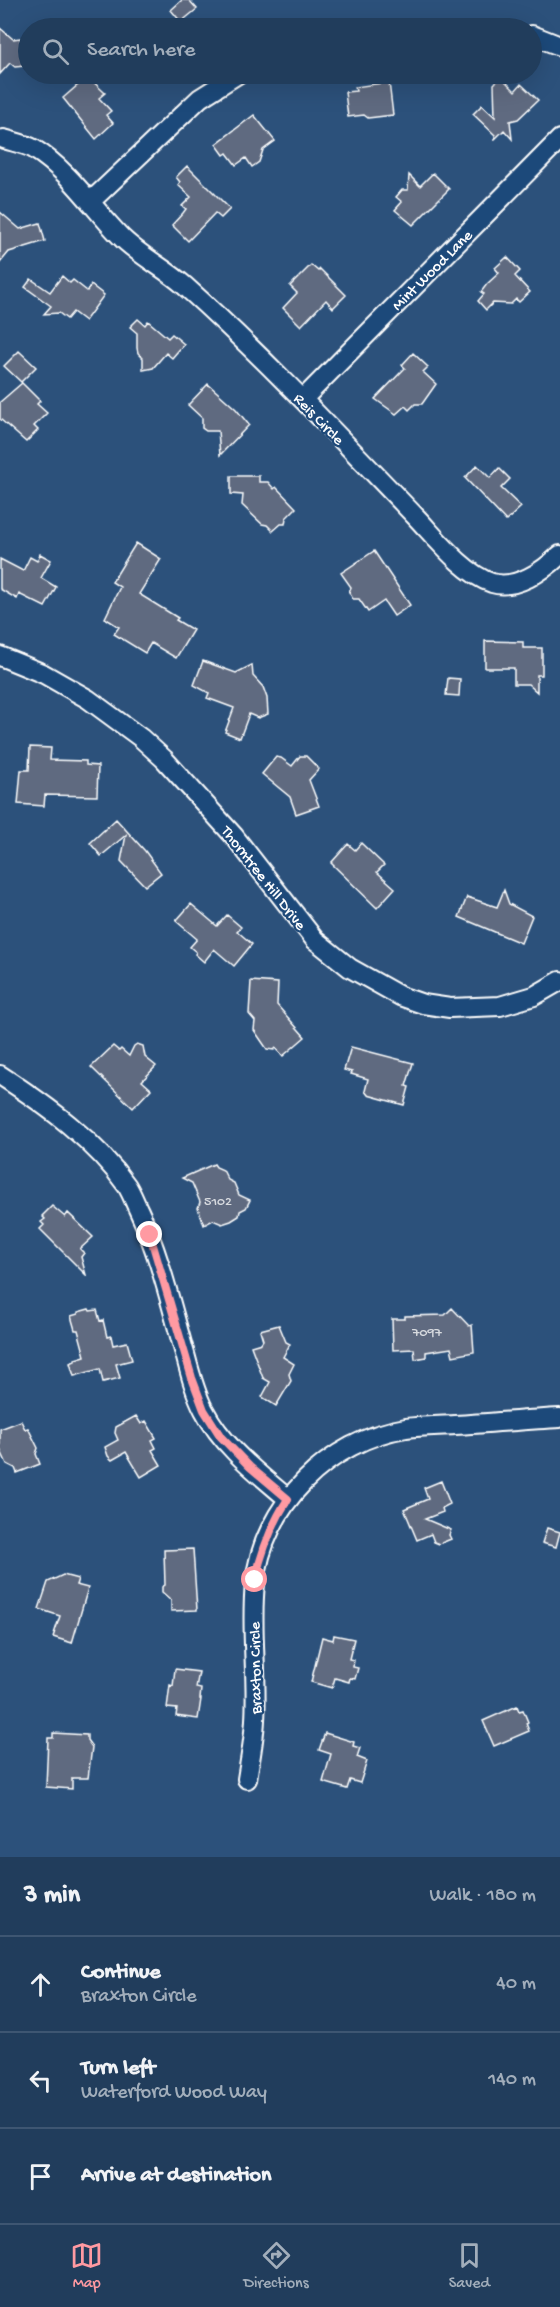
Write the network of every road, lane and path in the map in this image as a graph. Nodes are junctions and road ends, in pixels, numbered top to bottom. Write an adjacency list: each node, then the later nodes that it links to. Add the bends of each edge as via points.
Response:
1 (542, 39): 2 (street)
2 (560, 46)
3 (222, 84): 6 (street, via 200,98)
4 (4, 139): 6 (street, Reis Circle, via 33,148)
5 (560, 140): 7 (street, Mint Wood Lane)
6 (90, 202): 7 (street, Reis Circle, via 124,240 183,285)
7 (303, 399): 8 (street, Reis Circle, via 476,576 493,584 512,584)
8 (560, 555)
9 (0, 656): 10 (street, Thorntree Hill Drive, via 44,674 88,699 141,738 234,836 315,940 350,968 400,996 450,1008 500,1006 534,996)
10 (560, 981)
11 (0, 1076): 13 (street, via 80,1134 128,1188 154,1246 204,1410 221,1437)
12 (560, 1418): 13 (street, Braxton Circle, via 405,1428 369,1439 337,1455)
13 (288, 1499): 14 (street, Braxton Circle, via 262,1549 255,1580 255,1720)
14 (247, 1779)

